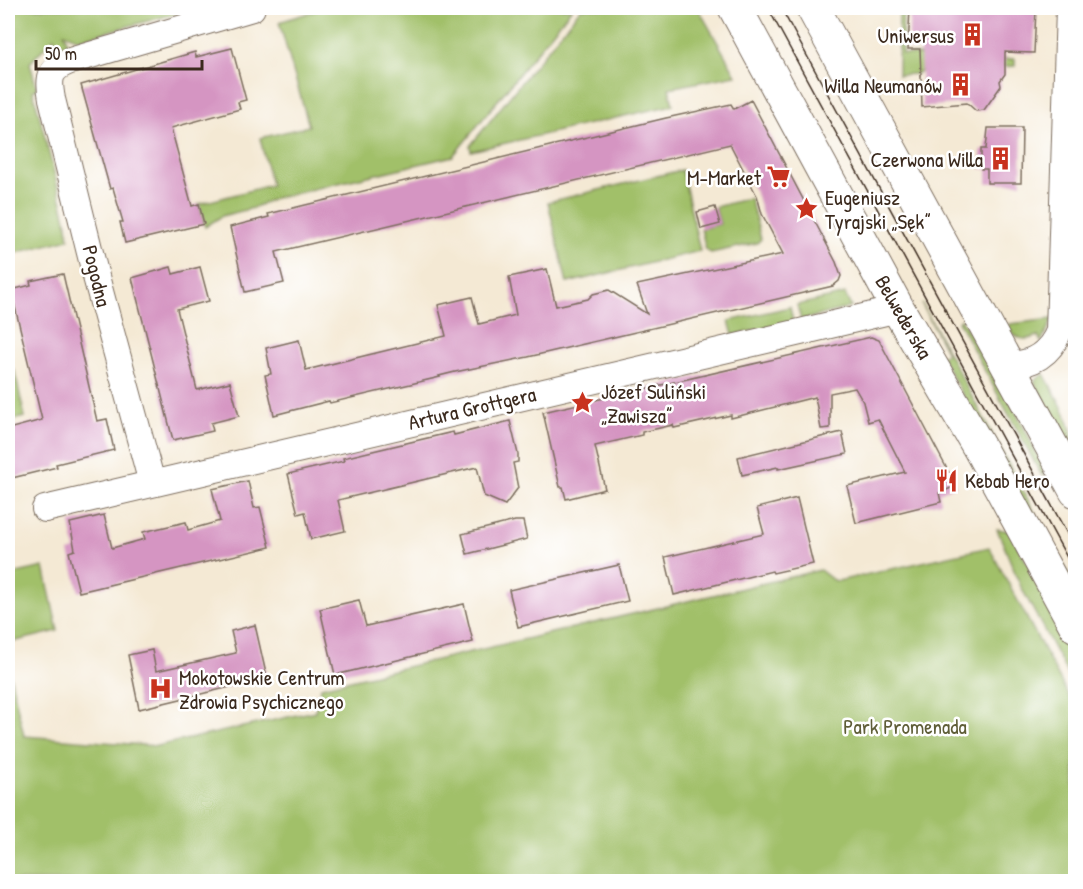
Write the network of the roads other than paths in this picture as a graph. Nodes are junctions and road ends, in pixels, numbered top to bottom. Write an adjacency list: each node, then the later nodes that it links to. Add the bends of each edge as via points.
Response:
1 (252, 8): 7 (street, Pogodna, via 70,61 51,74 50,89 95,273)
2 (735, 8): 5 (main road, Belwederska)
3 (813, 8): 6 (main road)
4 (1069, 8): 6 (street, via 1059,331 1035,360)
5 (898, 309): 7 (street, Artura Grottgera); 10 (main road, Belwederska)
6 (1008, 365): 8 (main road)
7 (152, 483): 9 (street, Artura Grottgera)
8 (1076, 490)
9 (45, 509)
10 (1076, 626)

